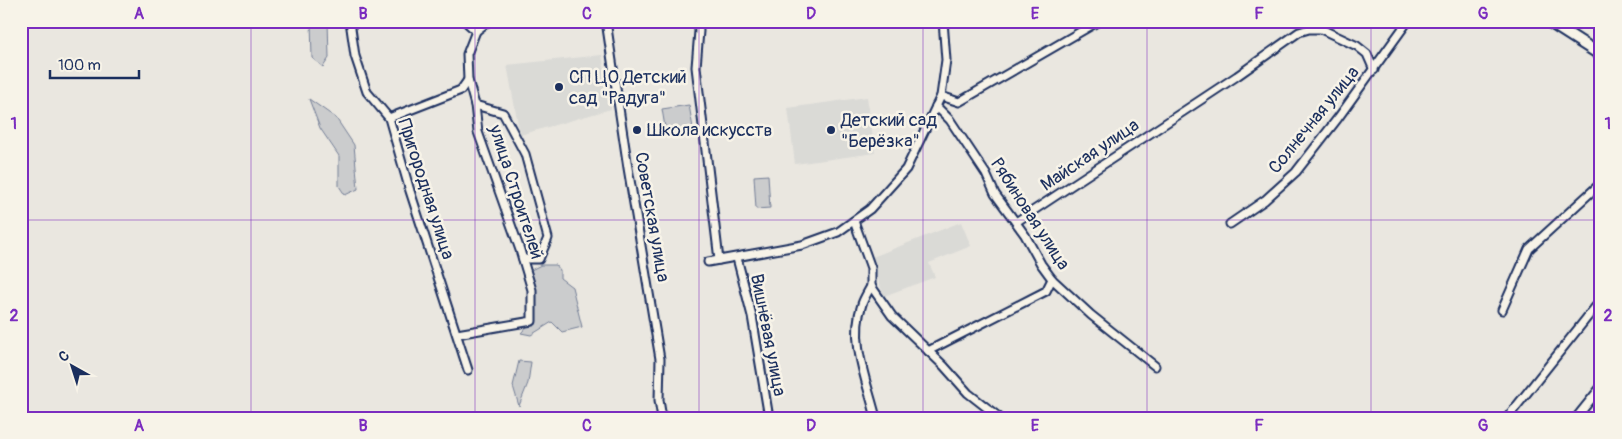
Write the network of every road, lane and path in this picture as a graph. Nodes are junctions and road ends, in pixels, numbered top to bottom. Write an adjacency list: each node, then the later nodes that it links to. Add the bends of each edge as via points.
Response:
1 (350, 21): 17 (street, Пригородная улица, via 355,56 367,92)
2 (465, 21): 10 (street)
3 (489, 21): 10 (street)
4 (606, 21): 35 (street, Советская улица, via 660,359)
5 (698, 21): 24 (street, via 696,67)
6 (943, 21): 14 (street, via 946,60)
7 (1099, 21): 14 (street, via 959,102)
8 (1408, 21): 12 (street, Солнечная улица)
9 (1548, 21): 11 (main road)
10 (476, 31): 13 (street, улица Строителей, via 467,54)
11 (1601, 56)
12 (1374, 70): 20 (street, Майская улица, via 1367,54 1357,46 1320,29 1299,32); 21 (street, Солнечная улица, via 1296,172 1265,200)
13 (468, 80): 15 (street, улица Строителей); 17 (street, via 461,90)
14 (941, 96): 16 (street)
15 (475, 105): 23 (street, улица Строителей, via 478,132); 23 (street, via 503,113 525,154 548,238 539,259)
16 (936, 106): 19 (street, via 906,169 870,209); 20 (street, Рябиновая улица, via 950,120)
17 (389, 118): 30 (street, Пригородная улица)
18 (1601, 183): 29 (street, via 1528,249)
19 (854, 221): 22 (street, via 838,232 802,246); 27 (street, via 871,268)
20 (1016, 222): 26 (street, Рябиновая улица)
21 (1230, 224)
22 (737, 258): 24 (street); 36 (street, Вишнёвая улица, via 752,316)
23 (523, 259): 30 (street, улица Строителей, via 532,290 532,321)
24 (719, 260): 25 (street)
25 (708, 262)
26 (1052, 279): 31 (street, via 1046,291); 32 (street, Рябиновая улица)
27 (871, 286): 31 (street, via 892,316); 37 (street, via 862,303 857,330 858,350)
28 (1601, 300): 39 (street)
29 (1502, 310)
30 (457, 334): 33 (street, Пригородная улица)
31 (928, 351): 38 (street, via 968,393)
32 (1155, 366)
33 (468, 370)
34 (1601, 387): 40 (street)
35 (662, 418)
36 (769, 418)
37 (876, 418)
38 (1000, 418)
39 (1506, 418)
40 (1576, 418)

